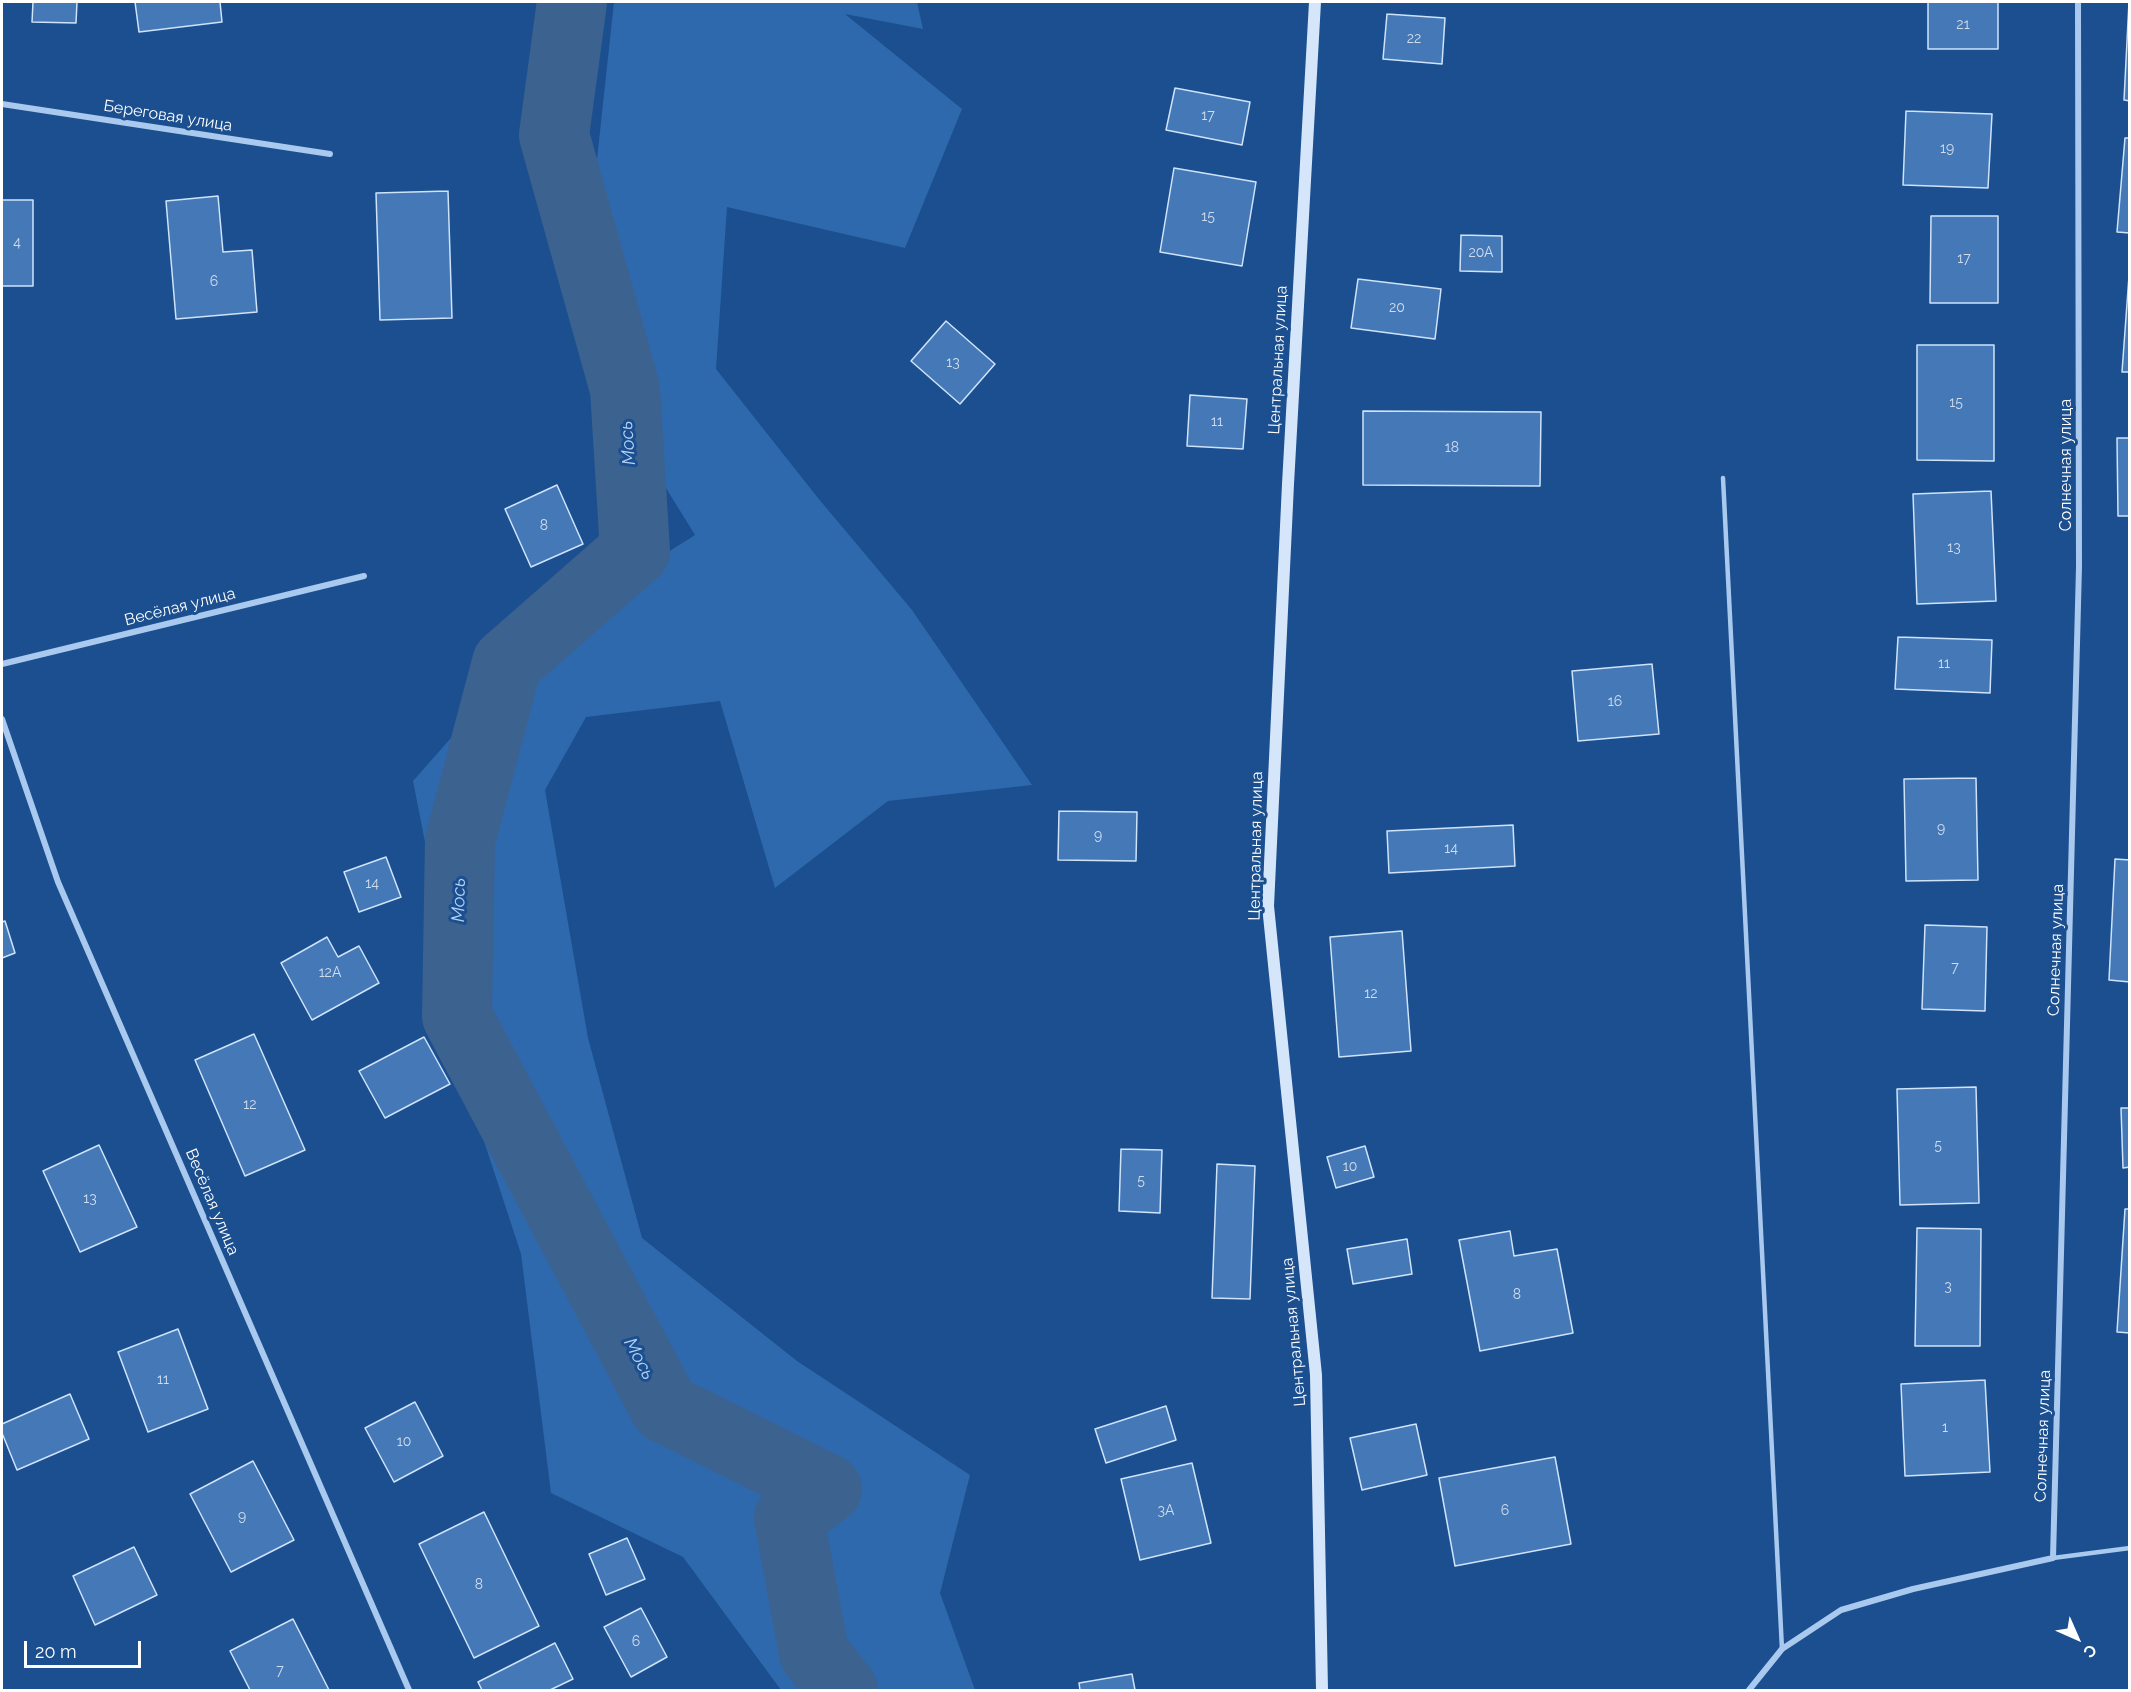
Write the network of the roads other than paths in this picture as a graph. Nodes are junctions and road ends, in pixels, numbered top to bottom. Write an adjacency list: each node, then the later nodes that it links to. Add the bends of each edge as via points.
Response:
1 (1315, 2): 13 (street, Центральная улица, via 1268,906 1316,1375)
2 (2078, 2): 10 (street, Солнечная улица, via 2079,567)
3 (2, 104): 4 (street, Береговая улица)
4 (330, 154)
5 (1724, 478): 11 (lane)
6 (364, 576): 7 (street, Весёлая улица)
7 (2, 664)
8 (2, 719): 12 (street, Весёлая улица, via 58,882)
9 (2130, 1548): 10 (lane)
10 (2053, 1558): 11 (street, via 1913,1589 1841,1610)
11 (1782, 1649): 14 (street)
12 (409, 1690)
13 (1322, 1690)
14 (1749, 1690)

